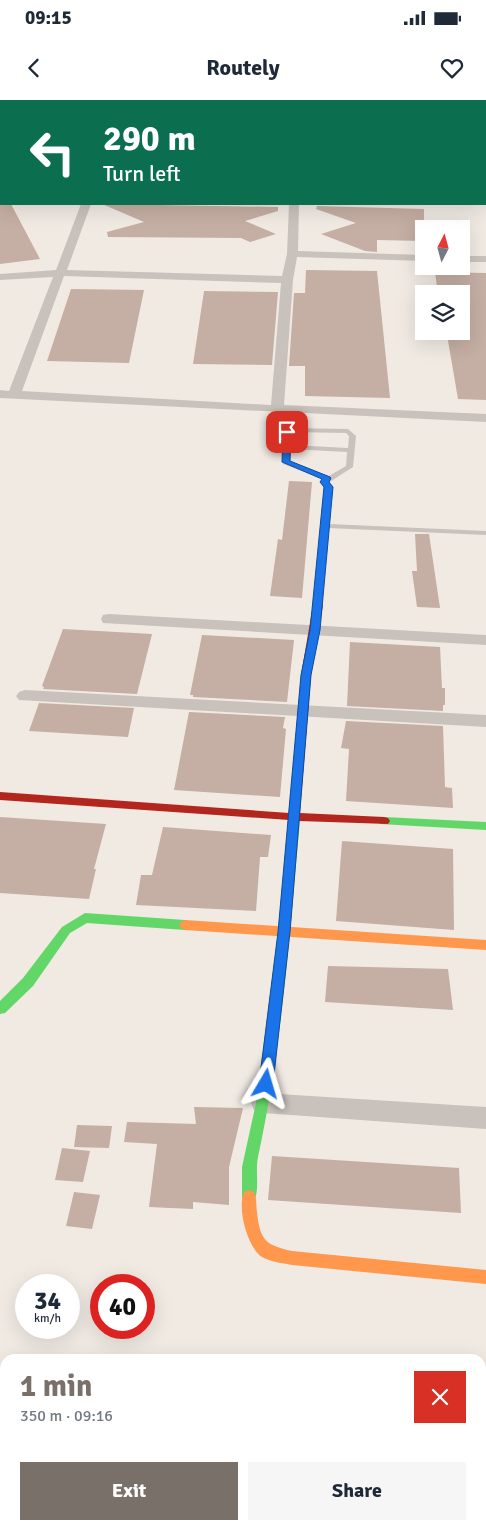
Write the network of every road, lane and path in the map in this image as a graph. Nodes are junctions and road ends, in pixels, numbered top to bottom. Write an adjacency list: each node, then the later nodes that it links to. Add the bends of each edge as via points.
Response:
1 (86, 205): 7 (street)
2 (294, 205): 3 (street)
3 (292, 254): 4 (street); 9 (street)
4 (415, 258)
5 (470, 258): 6 (street)
6 (486, 259)
7 (61, 274): 8 (street); 9 (street); 10 (street)
8 (0, 277)
9 (287, 280): 11 (street)
10 (7, 394): 11 (street)
11 (277, 410): 12 (street)
12 (486, 418)
13 (287, 448): 14 (lane); 14 (lane, via 288,430 310,429 352,433); 15 (lane, via 286,462)
14 (352, 450): 15 (lane, via 349,467)
15 (327, 478): 16 (lane, via 324,482 328,487)
16 (325, 526): 17 (lane); 18 (lane)
17 (486, 533)
18 (318, 605): 20 (street)
19 (109, 619): 20 (street)
20 (315, 630): 21 (street); 23 (street)
21 (486, 640)
22 (25, 696): 23 (street)
23 (303, 712): 24 (street); 26 (street)
24 (486, 721)
25 (0, 796): 26 (street)
26 (295, 817): 27 (street); 28 (street)
27 (486, 826)
28 (284, 932): 29 (street); 30 (street, via 85,918 66,930 28,982); 31 (street)
29 (486, 945)
30 (0, 1009)
31 (263, 1103): 32 (street); 33 (street, via 249,1167 249,1212 254,1237 267,1252 292,1258)
32 (486, 1118)
33 (486, 1277)

